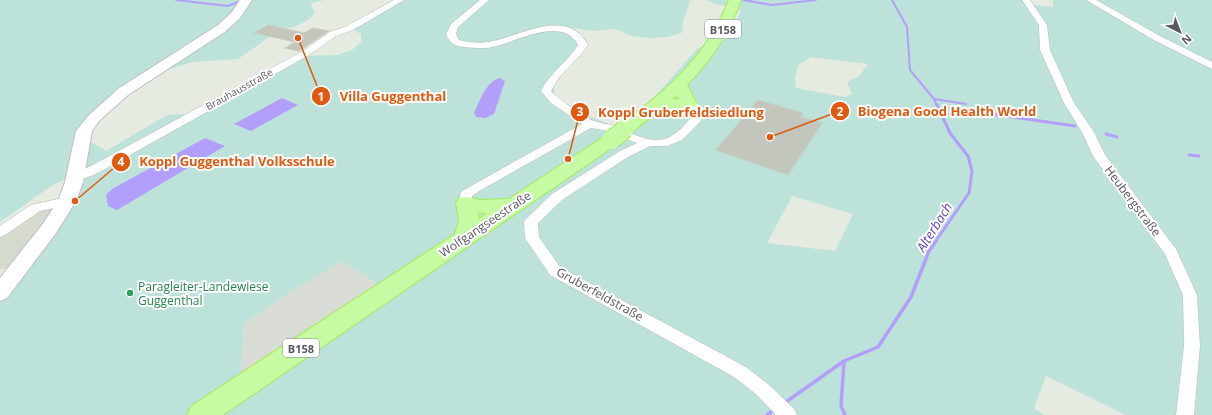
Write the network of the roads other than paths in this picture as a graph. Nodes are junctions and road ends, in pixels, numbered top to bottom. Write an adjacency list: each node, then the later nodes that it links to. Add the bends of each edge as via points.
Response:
1 (246, 0): 13 (main road, via 236,15 222,28 123,92 94,118 84,131)
2 (400, 0): 13 (street, Brauhausstraße, via 350,28 333,34 306,53 87,173)
3 (485, 0): 11 (street, via 454,26 450,34 456,42 473,46 497,45 534,31 556,29 575,34 583,45 548,84 546,91 551,99)
4 (735, 0): 8 (main road, Wolfgangseestraße / B158, via 718,37)
5 (1026, 0): 22 (street, Heubergstraße, via 1043,25 1045,50 1069,103 1088,132 1099,156 1171,252 1190,295 1192,346)
6 (1090, 0): 7 (street)
7 (1212, 66)
8 (679, 85): 9 (main road); 10 (main road, Wolfgangseestraße / B158)
9 (689, 104): 10 (main road, via 674,104); 12 (street, Gruberfeldstraße, via 701,110 682,135 669,141)
10 (650, 111): 16 (main road, Wolfgangseestraße / B158, bridge, via 611,140)
11 (591, 125): 12 (street, Gruberfeldstraße, via 609,128); 15 (street, via 477,187 466,194)
12 (646, 143): 21 (street, Gruberfeldstraße, via 624,154 557,197 530,222 532,238 555,271 740,372 762,389)
13 (75, 176): 14 (main road)
14 (67, 201): 17 (street, via 36,208); 19 (main road)
15 (466, 203): 16 (main road, via 480,207); 18 (main road, via 470,220)
16 (512, 205): 18 (main road, Wolfgangseestraße / B158)
17 (0, 232)
18 (465, 237): 20 (main road, Wolfgangseestraße / B158)
19 (0, 293)
20 (201, 415)
21 (788, 415)
22 (1185, 415)

